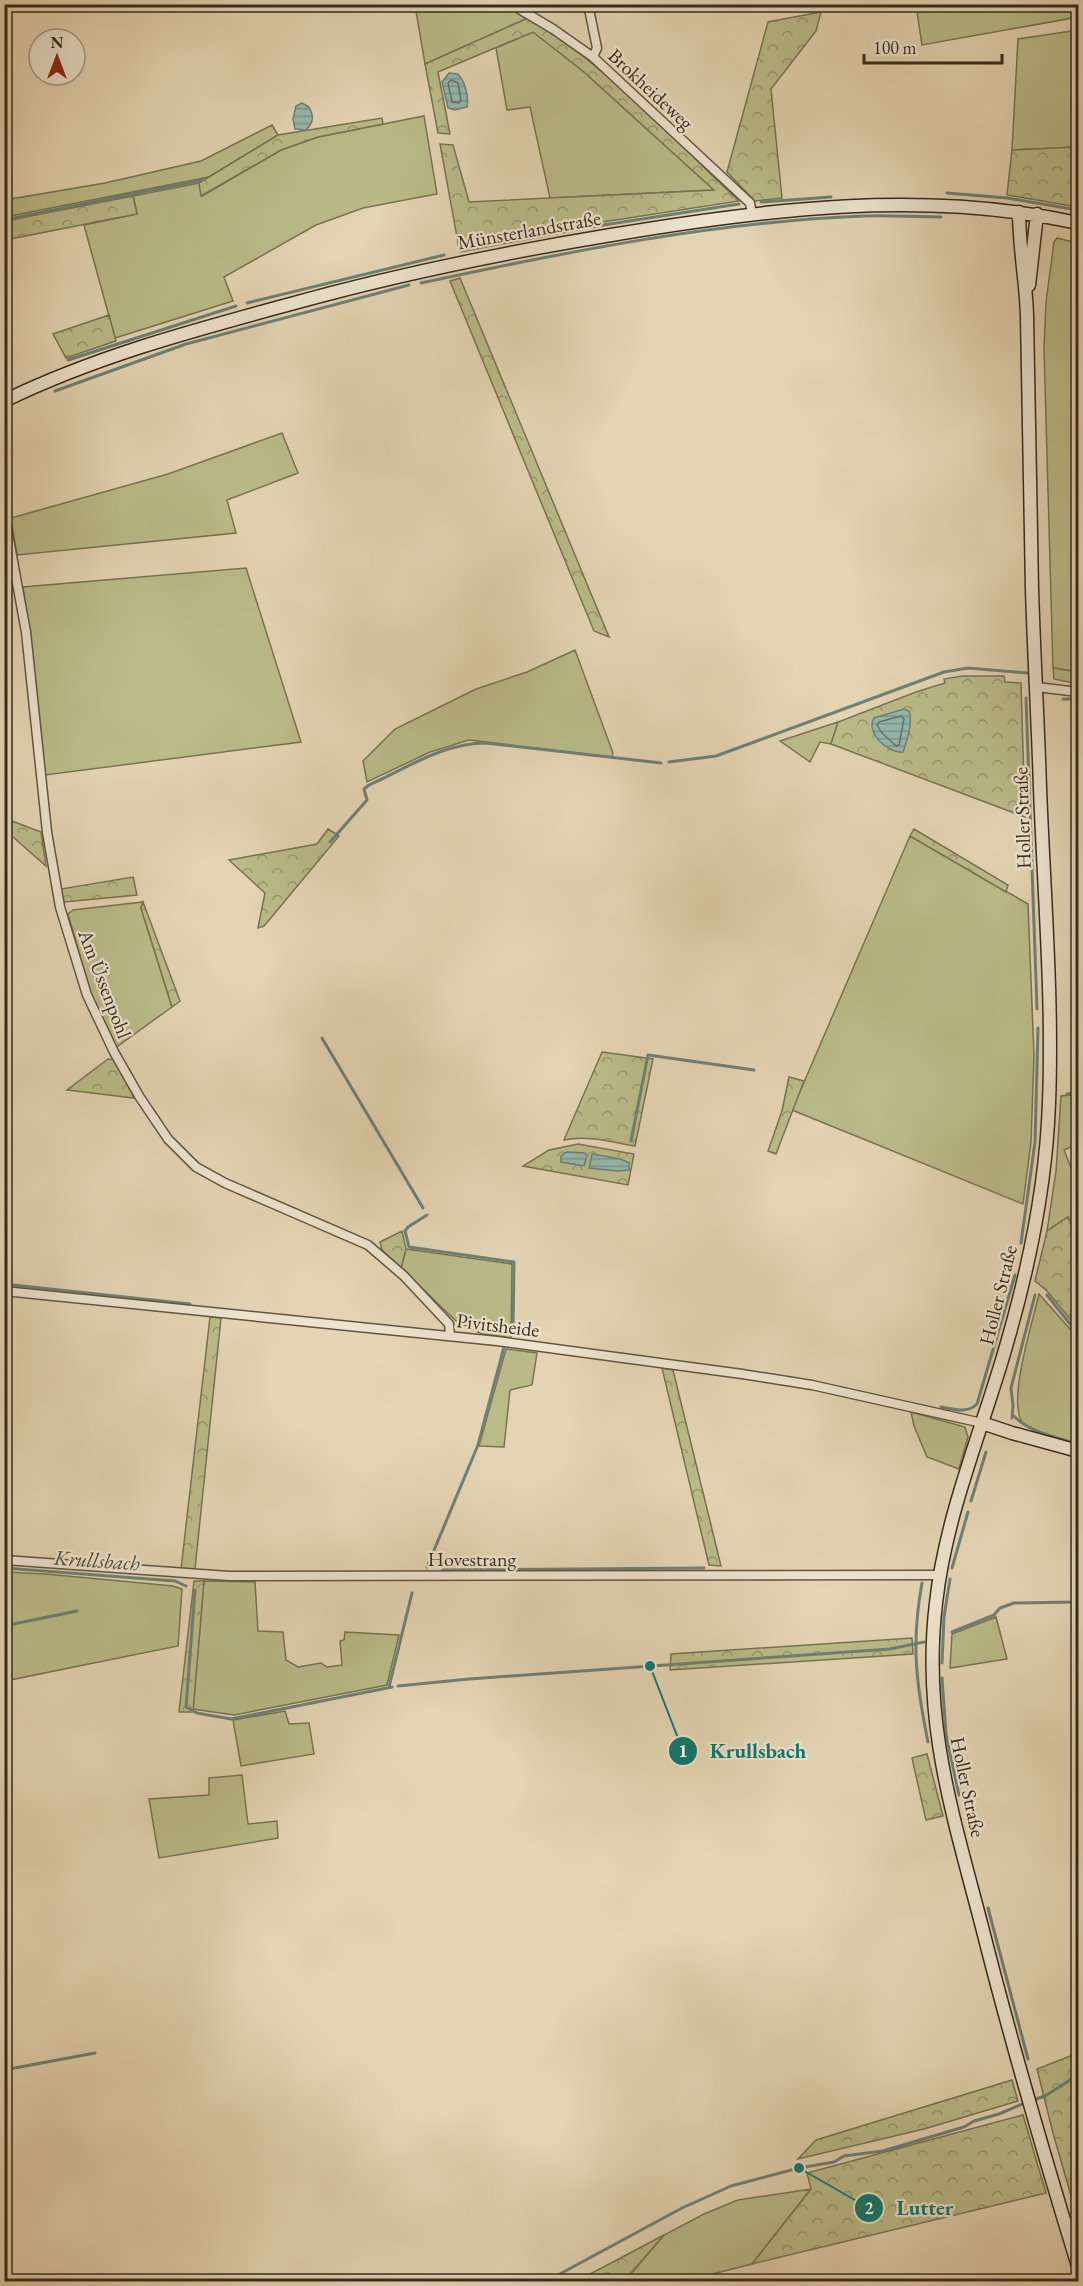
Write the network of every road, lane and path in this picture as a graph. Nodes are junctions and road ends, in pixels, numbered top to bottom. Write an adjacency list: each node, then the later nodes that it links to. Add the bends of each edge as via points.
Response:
1 (512, 4): 3 (street, Brokheideweg)
2 (588, 4): 3 (street, via 597,48)
3 (593, 57): 5 (street, Brokheideweg, via 750,203)
4 (1019, 212): 5 (street, Münsterlandstraße, via 942,205); 6 (street, Münsterlandstraße); 8 (street, Holler Straße)
5 (752, 214): 9 (street, Münsterlandstraße, via 456,263 348,288 114,355)
6 (1037, 214): 7 (street, Münsterlandstraße); 8 (street, Holler Straße)
7 (1078, 223)
8 (1027, 307): 11 (street, Holler Straße)
9 (4, 401)
10 (4, 512): 14 (street, Am Üssenpohl, via 22,609 58,897 87,995 114,1052 168,1139 196,1167 368,1245 449,1324)
11 (1037, 687): 12 (street); 15 (street, Holler Straße, via 1049,1018 1045,1167 1026,1270)
12 (1078, 692)
13 (4, 1291): 14 (street, Pivitsheide)
14 (450, 1336): 15 (street, Pivitsheide, via 800,1383)
15 (982, 1423): 16 (street); 18 (street, Holler Straße)
16 (1078, 1452)
17 (4, 1560): 18 (street, Hovestrang, via 229,1576)
18 (940, 1575): 19 (street, Holler Straße, via 932,1671 939,1755 1026,2091)
19 (1078, 2266)

